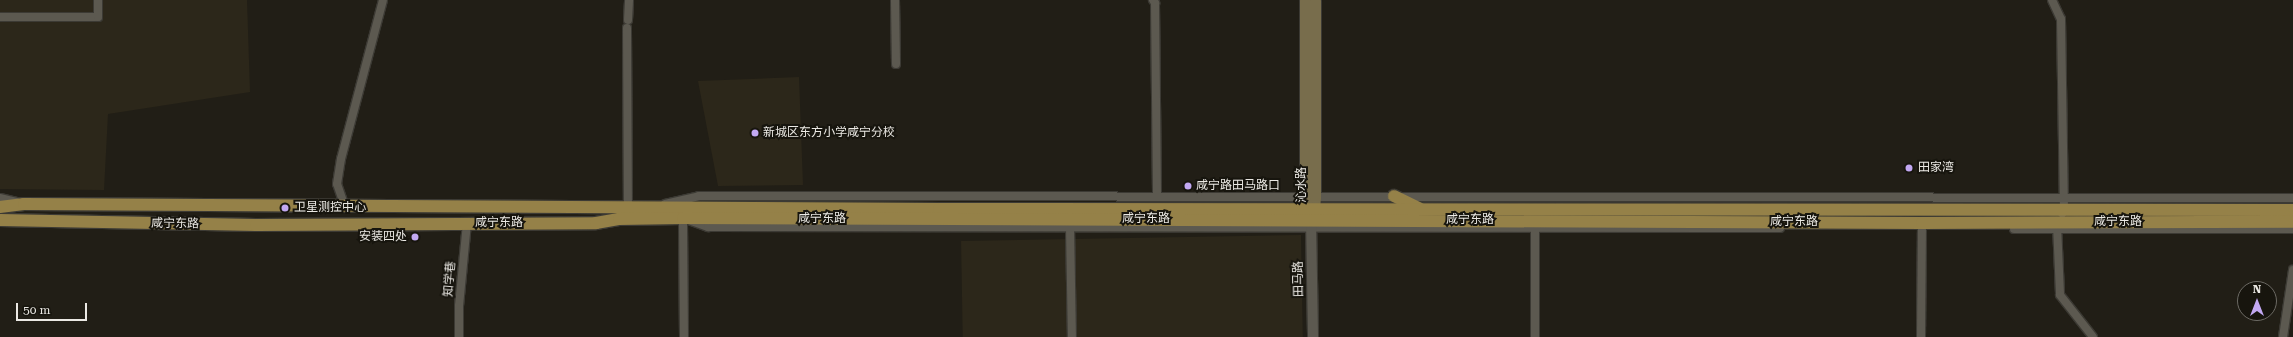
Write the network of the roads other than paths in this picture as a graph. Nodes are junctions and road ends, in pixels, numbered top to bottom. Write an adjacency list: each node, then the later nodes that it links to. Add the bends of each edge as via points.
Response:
1 (98, 0): 9 (street, via 98,17)
2 (383, 0): 19 (street, via 341,159 337,184)
3 (629, 0): 20 (street)
4 (895, 0): 10 (street)
5 (1152, 0): 12 (street, via 1155,3)
6 (1305, 0): 13 (main road, 沁水路)
7 (1315, 0): 13 (main road, 沁水路)
8 (2052, 0): 14 (street, via 2061,20)
9 (0, 16)
10 (896, 64)
11 (1394, 196): 13 (street); 14 (street); 22 (main road)
12 (1157, 197): 13 (street); 21 (street, via 699,196)
13 (1310, 197): 25 (main road, 沁水路)
14 (2063, 197): 16 (street); 23 (street)
15 (0, 198): 17 (street)
16 (2293, 198)
17 (24, 204): 18 (main road, 咸宁东路); 19 (main road, 咸宁东路)
18 (0, 207)
19 (345, 207): 20 (main road, 咸宁东路)
20 (628, 207): 21 (main road, 咸宁东路)
21 (649, 207): 25 (main road, 咸宁东路)
22 (1422, 210): 23 (main road, 咸宁东路); 25 (main road, 咸宁东路)
23 (2064, 210): 24 (main road, 咸宁东路); 31 (street)
24 (2293, 210)
25 (1310, 217): 26 (main road, 咸宁东路); 33 (main road, 咸宁东路); 34 (street); 35 (street); 41 (street, 田马路)
26 (683, 218): 30 (main road, 咸宁东路, via 619,219 596,223); 34 (street, via 708,227); 39 (street)
27 (0, 220): 28 (main road, 咸宁东路)
28 (23, 221): 30 (main road, 咸宁东路, via 256,225); 32 (street)
29 (2293, 222): 31 (main road, 咸宁东路)
30 (467, 223): 38 (street, 知学巷, via 459,306)
31 (2057, 225): 33 (main road, 咸宁东路); 36 (street); 44 (street, via 2060,294)
32 (0, 226)
33 (1922, 226): 35 (street); 43 (street)
34 (1070, 227): 40 (street)
35 (1535, 228): 42 (street)
36 (2293, 229)
37 (2293, 270): 45 (street)
38 (460, 337)
39 (684, 337)
40 (1072, 337)
41 (1313, 337)
42 (1535, 337)
43 (1921, 337)
44 (2092, 337)
45 (2283, 337)

